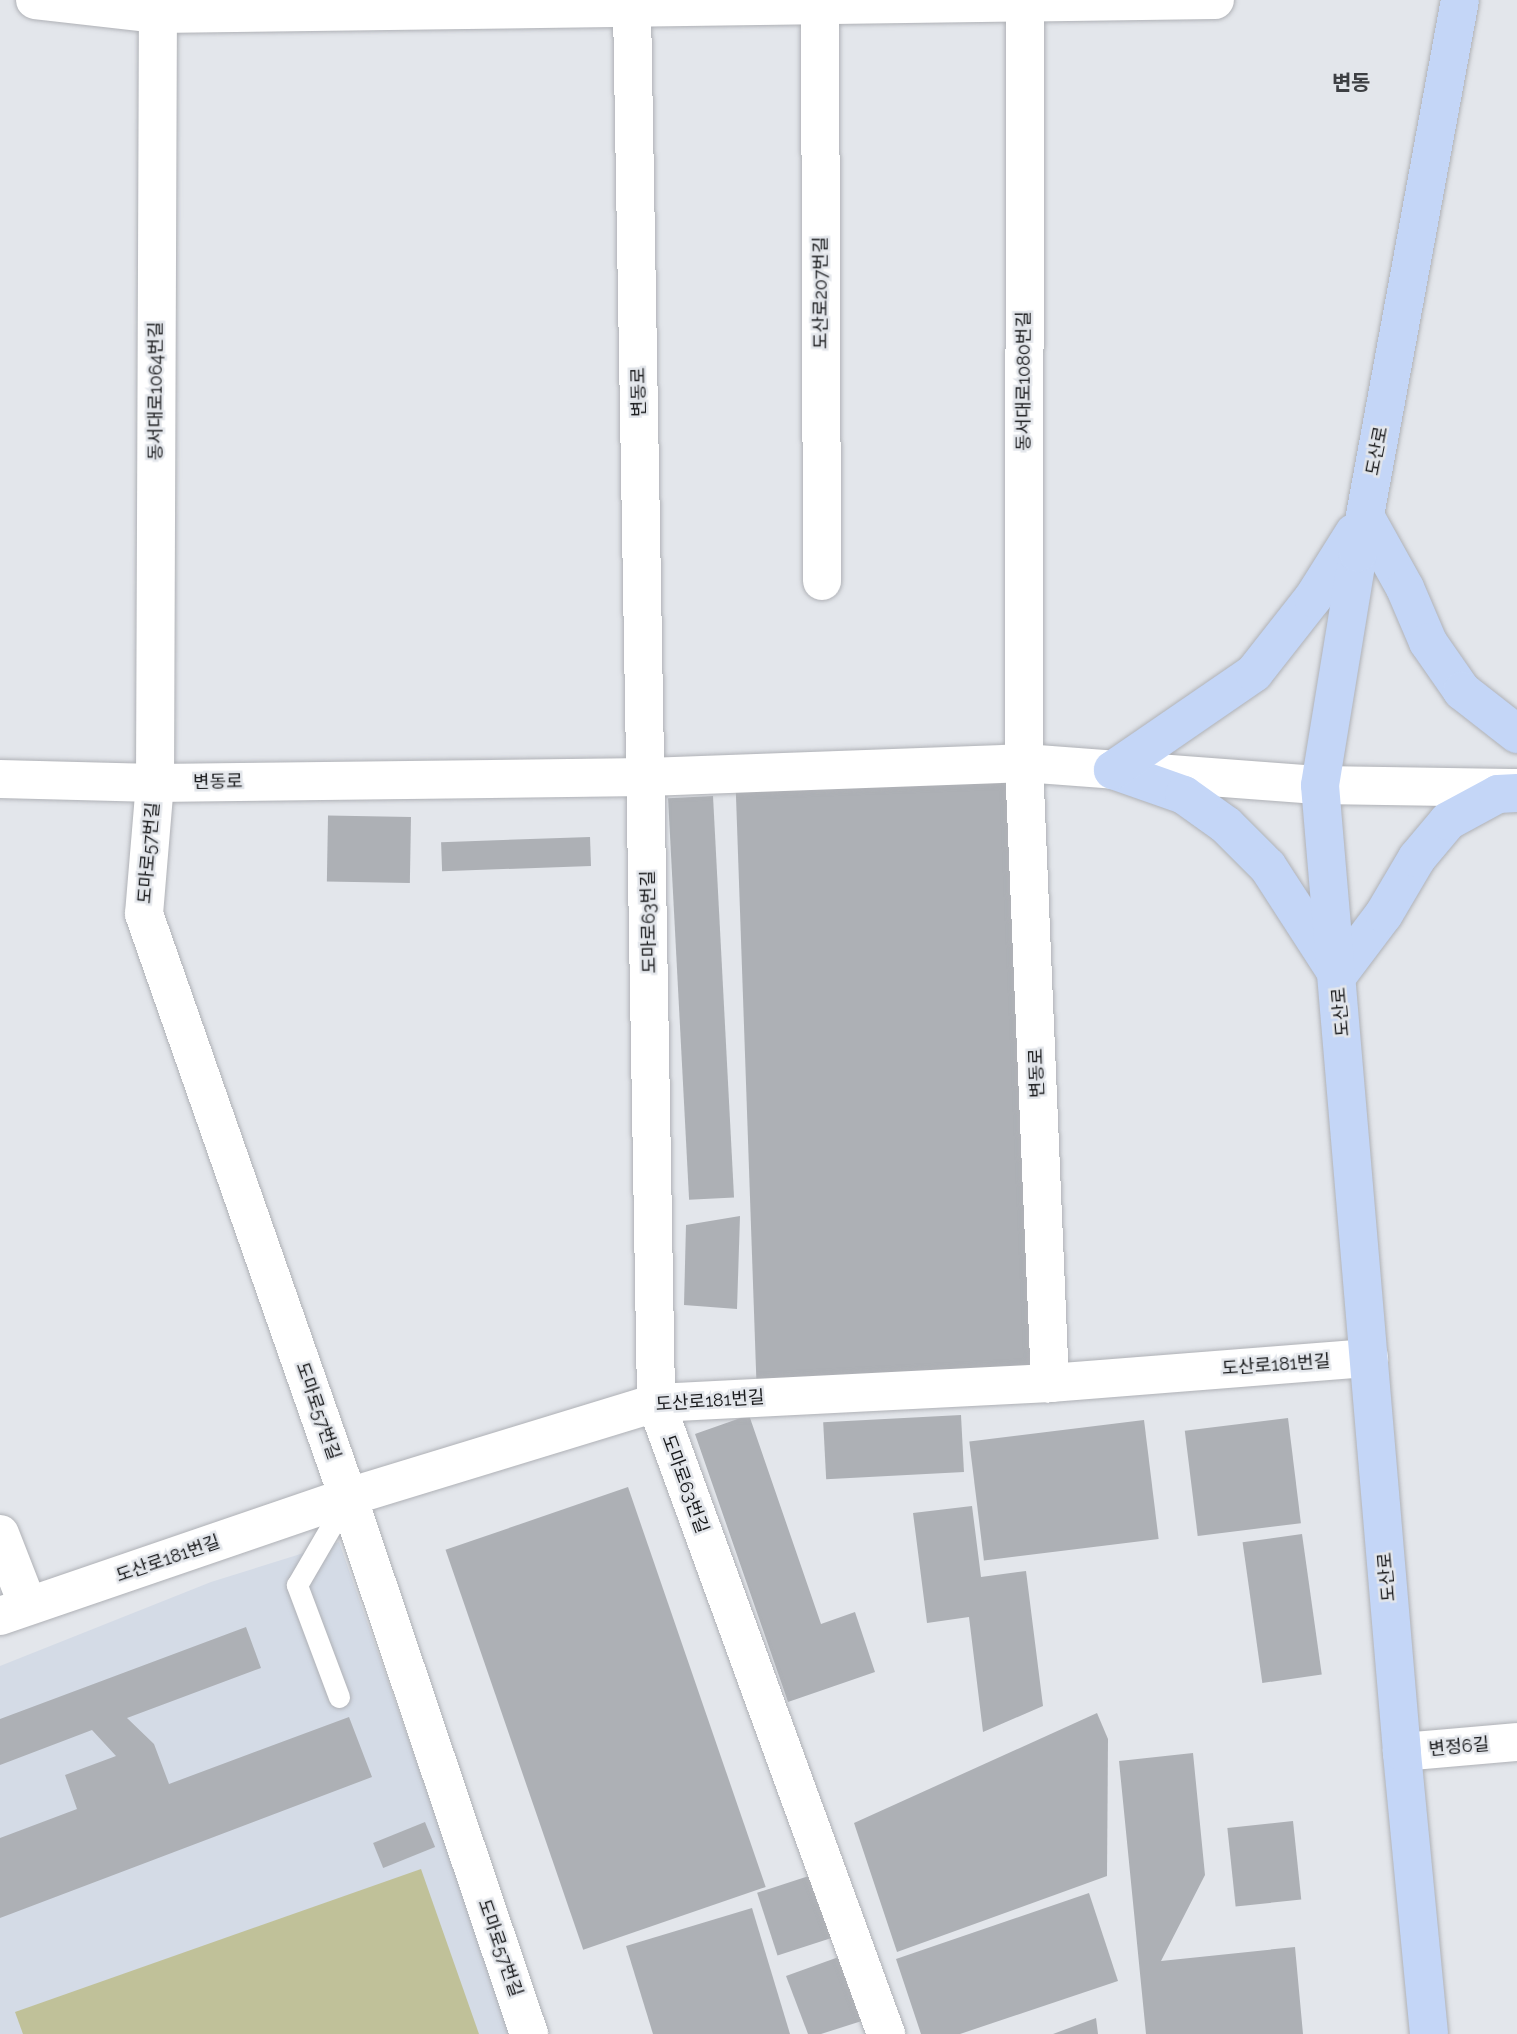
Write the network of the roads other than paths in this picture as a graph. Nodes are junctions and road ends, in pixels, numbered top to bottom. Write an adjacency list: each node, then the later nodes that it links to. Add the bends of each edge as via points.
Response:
1 (35, 0): 6 (street)
2 (1214, 0): 4 (street)
3 (1461, 0): 8 (main road, 도산로)
4 (1025, 1): 5 (street); 11 (street, 동서대로1080번길)
5 (820, 5): 7 (street); 9 (street, 도산로207번길)
6 (158, 7): 7 (street); 15 (street, 동서대로1064번길)
7 (632, 8): 13 (street, 변동로)
8 (1365, 516): 10 (main road, via 1405,589 1427,642 1462,691); 12 (main road, via 1313,598 1254,673); 16 (main road, 도산로)
9 (822, 581)
10 (1517, 734)
11 (1024, 762): 12 (street, 변동로); 13 (street, 변동로); 20 (street, 변동로)
12 (1113, 770): 16 (street, 변동로); 18 (main road, via 1184,795 1226,825 1268,867)
13 (647, 777): 15 (street, 변동로); 21 (street, 도마로63번길)
14 (0, 779): 15 (street, 변동로)
15 (155, 783): 22 (street, 도마로57번길, via 144,914)
16 (1320, 785): 17 (street, 변동로); 18 (main road, 도산로)
17 (1517, 790): 18 (main road, via 1498,794 1448,821 1417,858 1384,914)
18 (1338, 975): 19 (main road, 도산로)
19 (1369, 1358): 20 (street, 도산로181번길); 27 (main road, 도산로)
20 (1050, 1383): 21 (street, 도산로181번길)
21 (656, 1403): 22 (street, 도산로181번길); 29 (street, 도마로63번길)
22 (348, 1497): 24 (street, 도산로181번길); 25 (lane, via 297,1585); 28 (street, 도마로57번길)
23 (0, 1534): 24 (street)
24 (14, 1611)
25 (339, 1697)
26 (1517, 1742): 27 (street, 변정6길)
27 (1402, 1752): 30 (main road, 도산로)
28 (529, 2034)
29 (886, 2034)
30 (1429, 2034)

